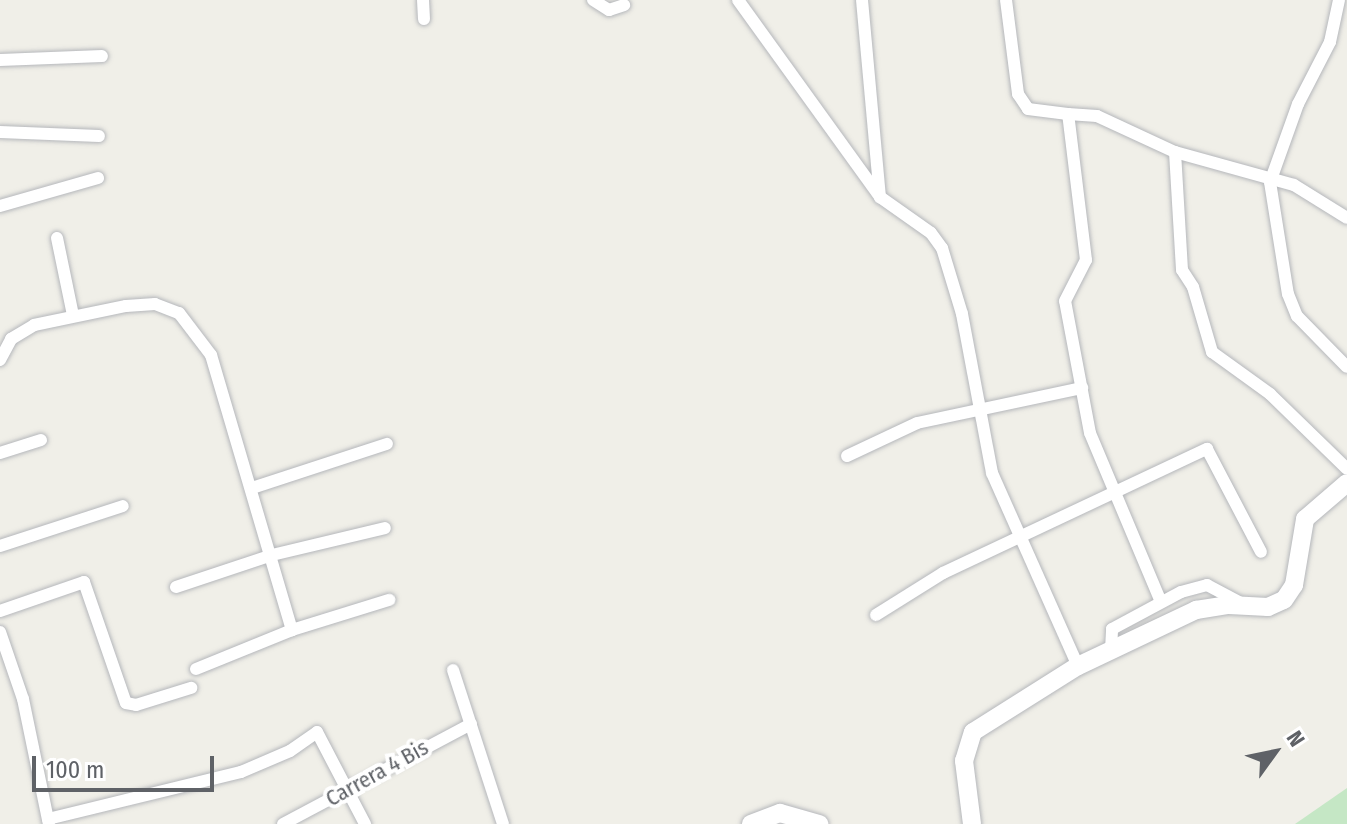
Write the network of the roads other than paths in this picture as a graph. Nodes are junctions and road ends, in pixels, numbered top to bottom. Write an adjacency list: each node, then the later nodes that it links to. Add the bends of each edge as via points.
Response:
1 (423, 0): 8 (street)
2 (593, 0): 7 (street, via 600,8)
3 (738, 0): 17 (street)
4 (862, 0): 17 (street)
5 (1006, 0): 11 (street, via 1018,94 1028,109)
6 (1339, 0): 16 (street, via 1330,42 1298,104)
7 (624, 5)
8 (424, 19)
9 (102, 56): 10 (street)
10 (0, 60)
11 (1068, 114): 14 (street, via 1134,129); 24 (street, via 1086,260 1065,301)
12 (0, 132): 13 (street)
13 (99, 136)
14 (1175, 152): 16 (street); 30 (street, via 1182,270 1193,287 1212,352 1270,394)
15 (98, 178): 18 (street)
16 (1270, 182): 19 (street, via 1294,185); 23 (street, via 1288,294 1297,316)
17 (880, 197): 25 (street, via 931,233 942,248 962,314)
18 (0, 206)
19 (1347, 218)
20 (57, 238): 21 (street)
21 (73, 315): 22 (street, via 34,325 11,339); 32 (street, via 155,304 186,320 211,355)
22 (0, 360)
23 (1347, 367)
24 (1082, 388): 25 (street); 33 (street, via 1090,433)
25 (976, 409): 29 (street, via 917,423); 36 (street, via 992,473)
26 (41, 440): 28 (street)
27 (387, 444): 32 (street)
28 (0, 453)
29 (847, 456)
30 (1347, 469)
31 (1347, 483): 43 (main road, via 1314,508 1299,529 1290,594 1276,605)
32 (252, 488): 39 (street)
33 (1113, 496): 36 (street); 38 (street, via 1207,449); 42 (street, via 1156,580)
34 (123, 506): 37 (street)
35 (385, 528): 39 (street)
36 (1017, 538): 45 (street, via 943,573); 49 (street)
37 (0, 546)
38 (1261, 552)
39 (272, 555): 40 (street); 46 (street)
40 (176, 587)
41 (389, 600): 46 (street)
42 (1161, 602): 43 (street, via 1207,585); 48 (street, via 1112,629)
43 (1245, 606): 48 (main road, via 1196,610)
44 (0, 611): 52 (street, via 84,582 126,703 136,705)
45 (876, 615)
46 (292, 630): 50 (street)
47 (1, 639): 55 (street, via 23,699)
48 (1111, 650): 49 (main road)
49 (1078, 666): 61 (main road, via 973,732 964,761)
50 (196, 669)
51 (453, 670): 53 (street)
52 (191, 688)
53 (471, 724): 54 (street, Carrera 4 Bis); 58 (street)
54 (347, 789): 55 (street, via 317,732 290,751 241,772); 56 (street, Carrera 4 Bis); 57 (street)
55 (48, 822)
56 (283, 824)
57 (365, 824)
58 (503, 824)
59 (751, 824): 60 (main road, via 780,813)
60 (819, 824)
61 (972, 824)

